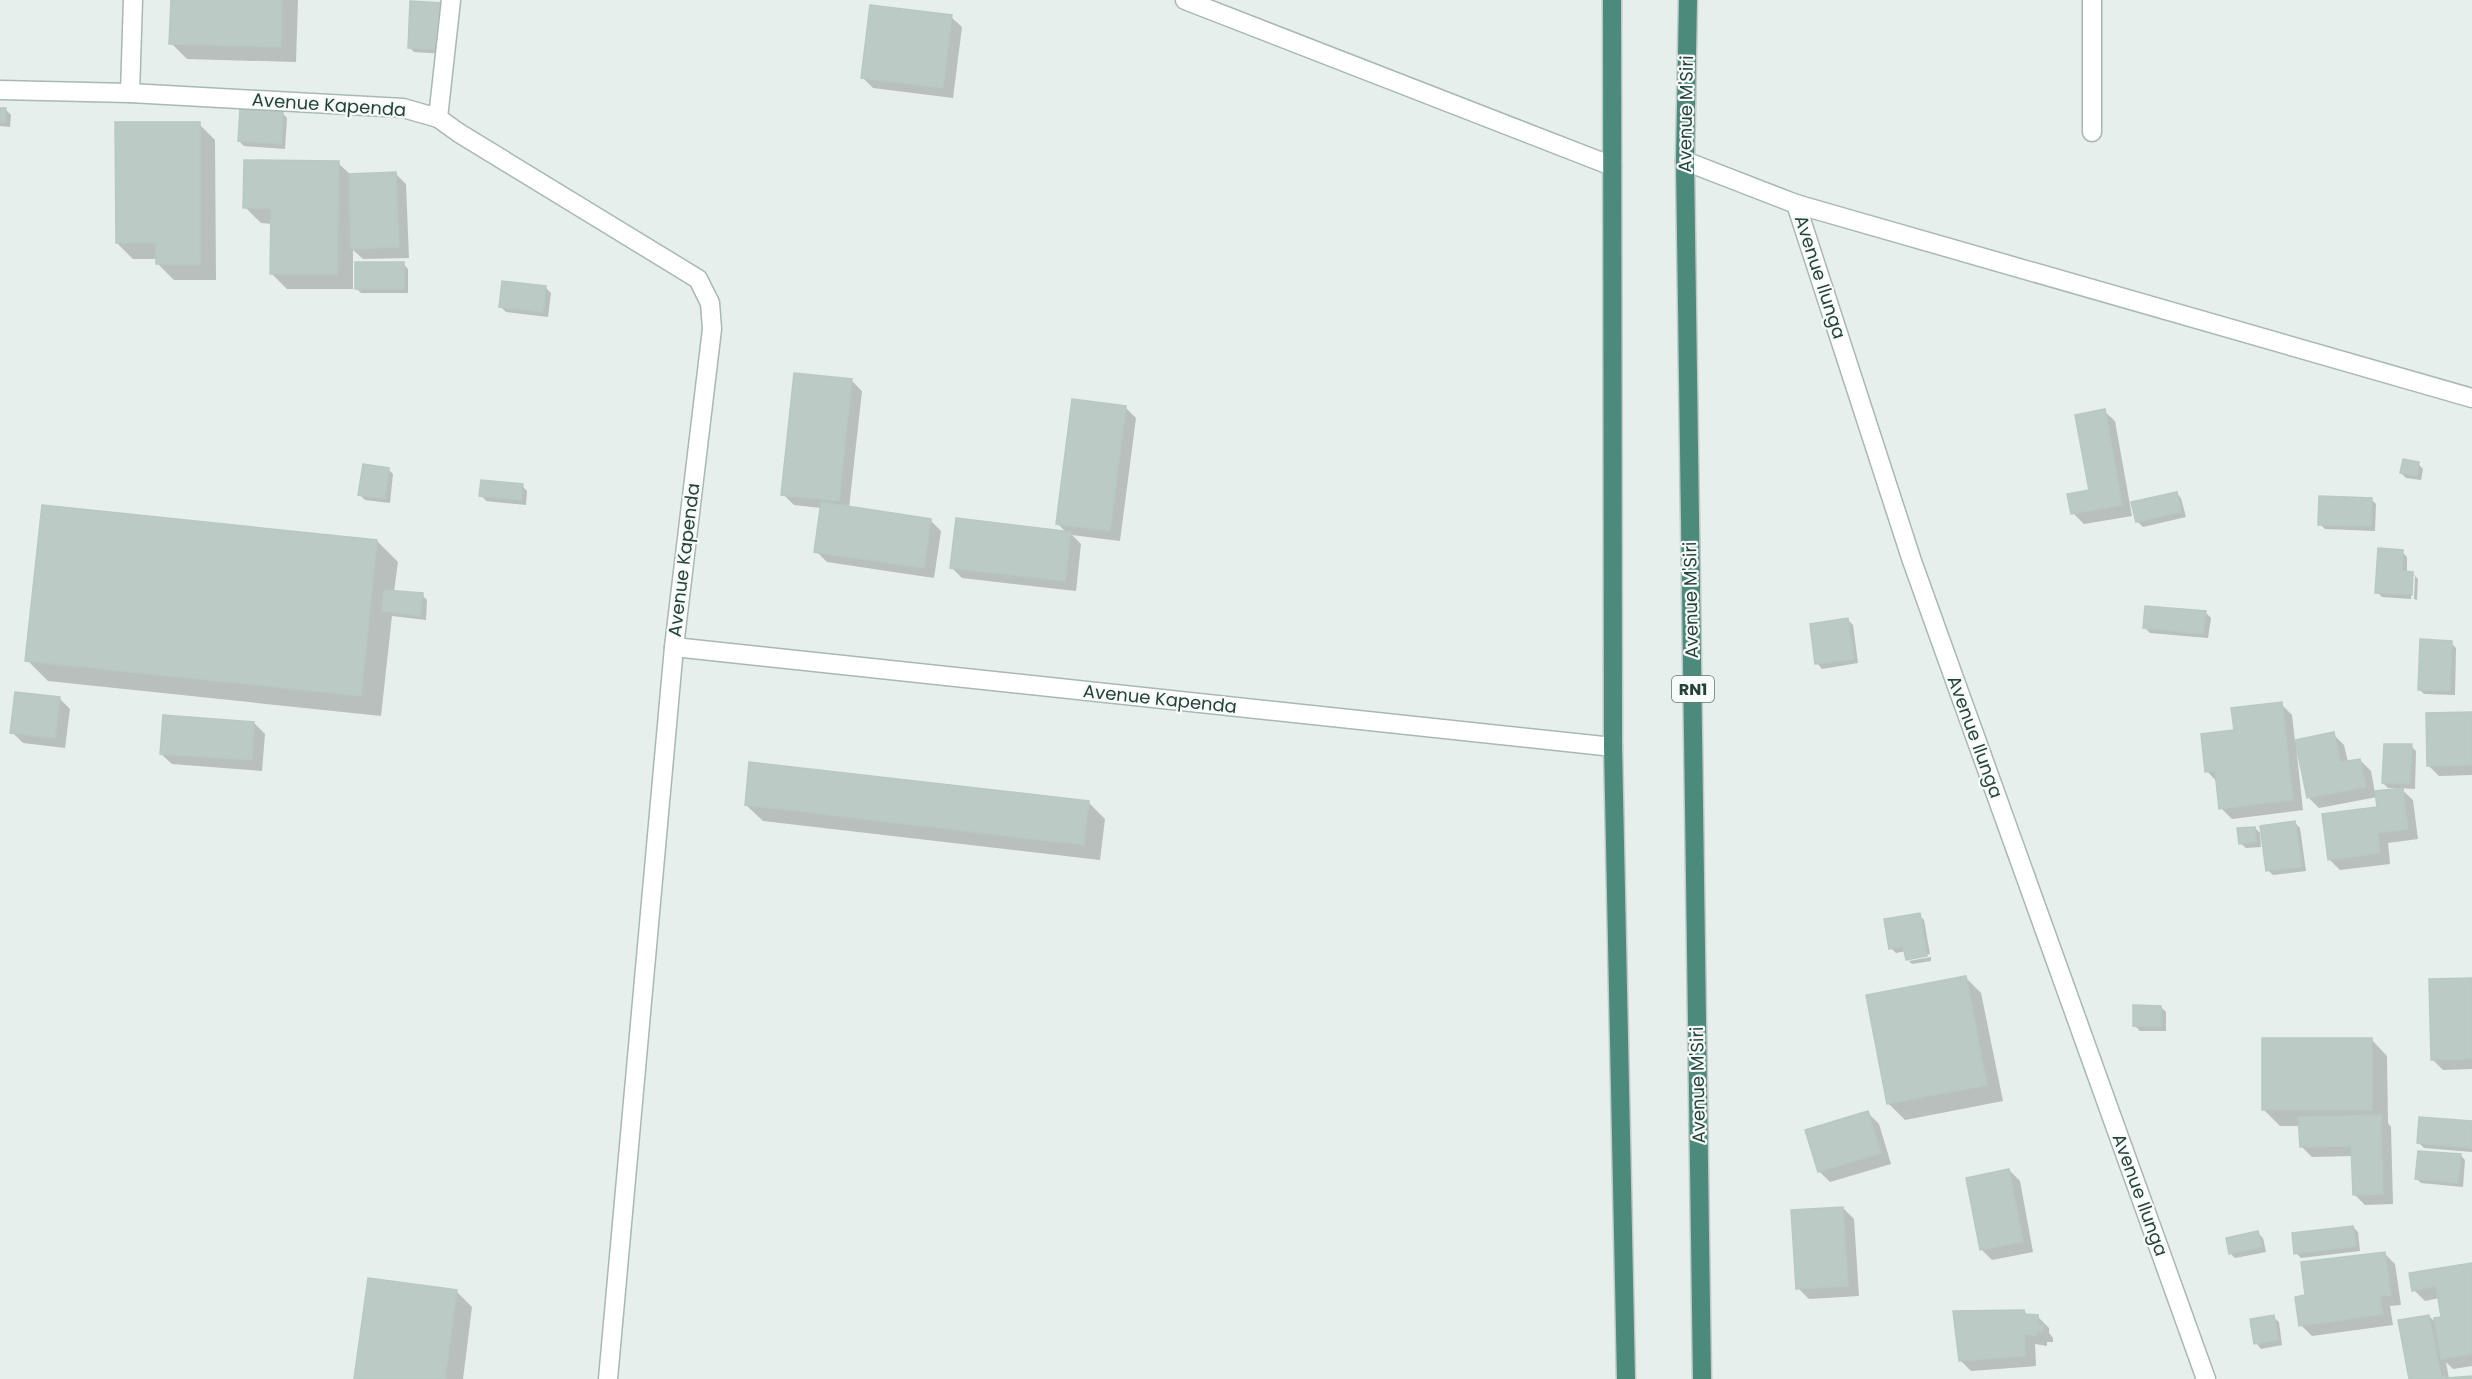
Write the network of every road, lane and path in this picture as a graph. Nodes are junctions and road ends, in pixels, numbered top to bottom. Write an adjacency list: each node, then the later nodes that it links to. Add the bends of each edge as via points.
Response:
1 (133, 0): 8 (street)
2 (451, 0): 9 (street)
3 (1185, 0): 12 (street)
4 (1612, 0): 12 (highway)
5 (1688, 0): 11 (highway, Avenue M'Siri / RN1)
6 (2092, 0): 10 (street)
7 (0, 90): 8 (street, Avenue Kapenda)
8 (130, 93): 9 (street, Avenue Kapenda, via 403,108)
9 (438, 118): 15 (street, Avenue Kapenda, via 698,279 710,303 712,329)
10 (2092, 132)
11 (1685, 161): 13 (street, Avenue Ilunga); 19 (highway, Avenue M'Siri / RN1)
12 (1612, 165): 16 (highway)
13 (1796, 204): 14 (street); 20 (street, Avenue Ilunga, via 1916,572)
14 (2472, 398)
15 (674, 647): 16 (street, Avenue Kapenda); 17 (street)
16 (1613, 747): 18 (highway)
17 (608, 1379)
18 (1626, 1379)
19 (1702, 1379)
20 (2206, 1379)

